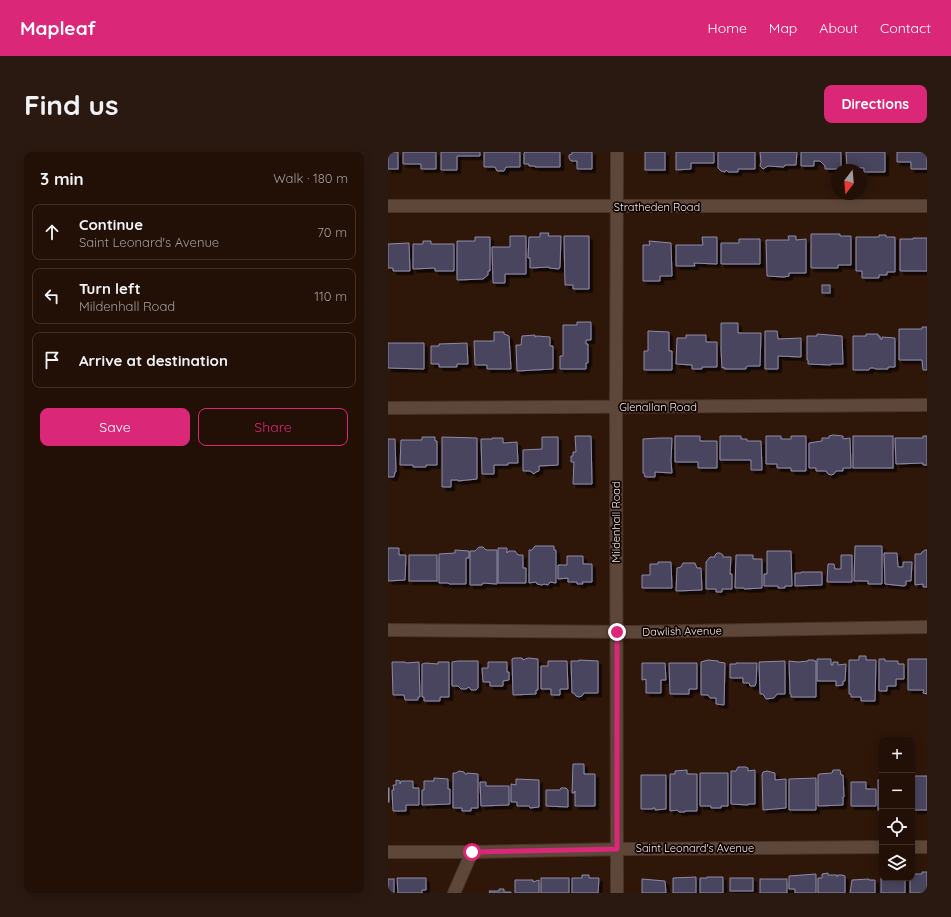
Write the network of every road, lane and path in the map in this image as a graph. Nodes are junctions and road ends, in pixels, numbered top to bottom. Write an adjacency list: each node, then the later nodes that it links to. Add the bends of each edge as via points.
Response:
1 (617, 152): 4 (street, Mildenhall Road)
2 (388, 206): 4 (street, Stratheden Road)
3 (927, 206): 4 (street, Stratheden Road)
4 (617, 207): 6 (street, Mildenhall Road)
5 (927, 405): 6 (street, Glenallan Road)
6 (616, 407): 7 (street, Glenallan Road); 10 (street, Mildenhall Road)
7 (388, 408)
8 (927, 627): 10 (street, Dawlish Avenue)
9 (388, 630): 10 (street, Dawlish Avenue)
10 (617, 632): 14 (street, Mildenhall Road)
11 (879, 847): 14 (street, Saint Leonard's Avenue)
12 (915, 847): 13 (street)
13 (927, 847)
14 (617, 849): 16 (street, Saint Leonard's Avenue); 18 (street, Mildenhall Road)
15 (388, 852): 16 (street, Saint Leonard's Avenue)
16 (472, 852): 17 (street)
17 (454, 893)
18 (617, 893)

